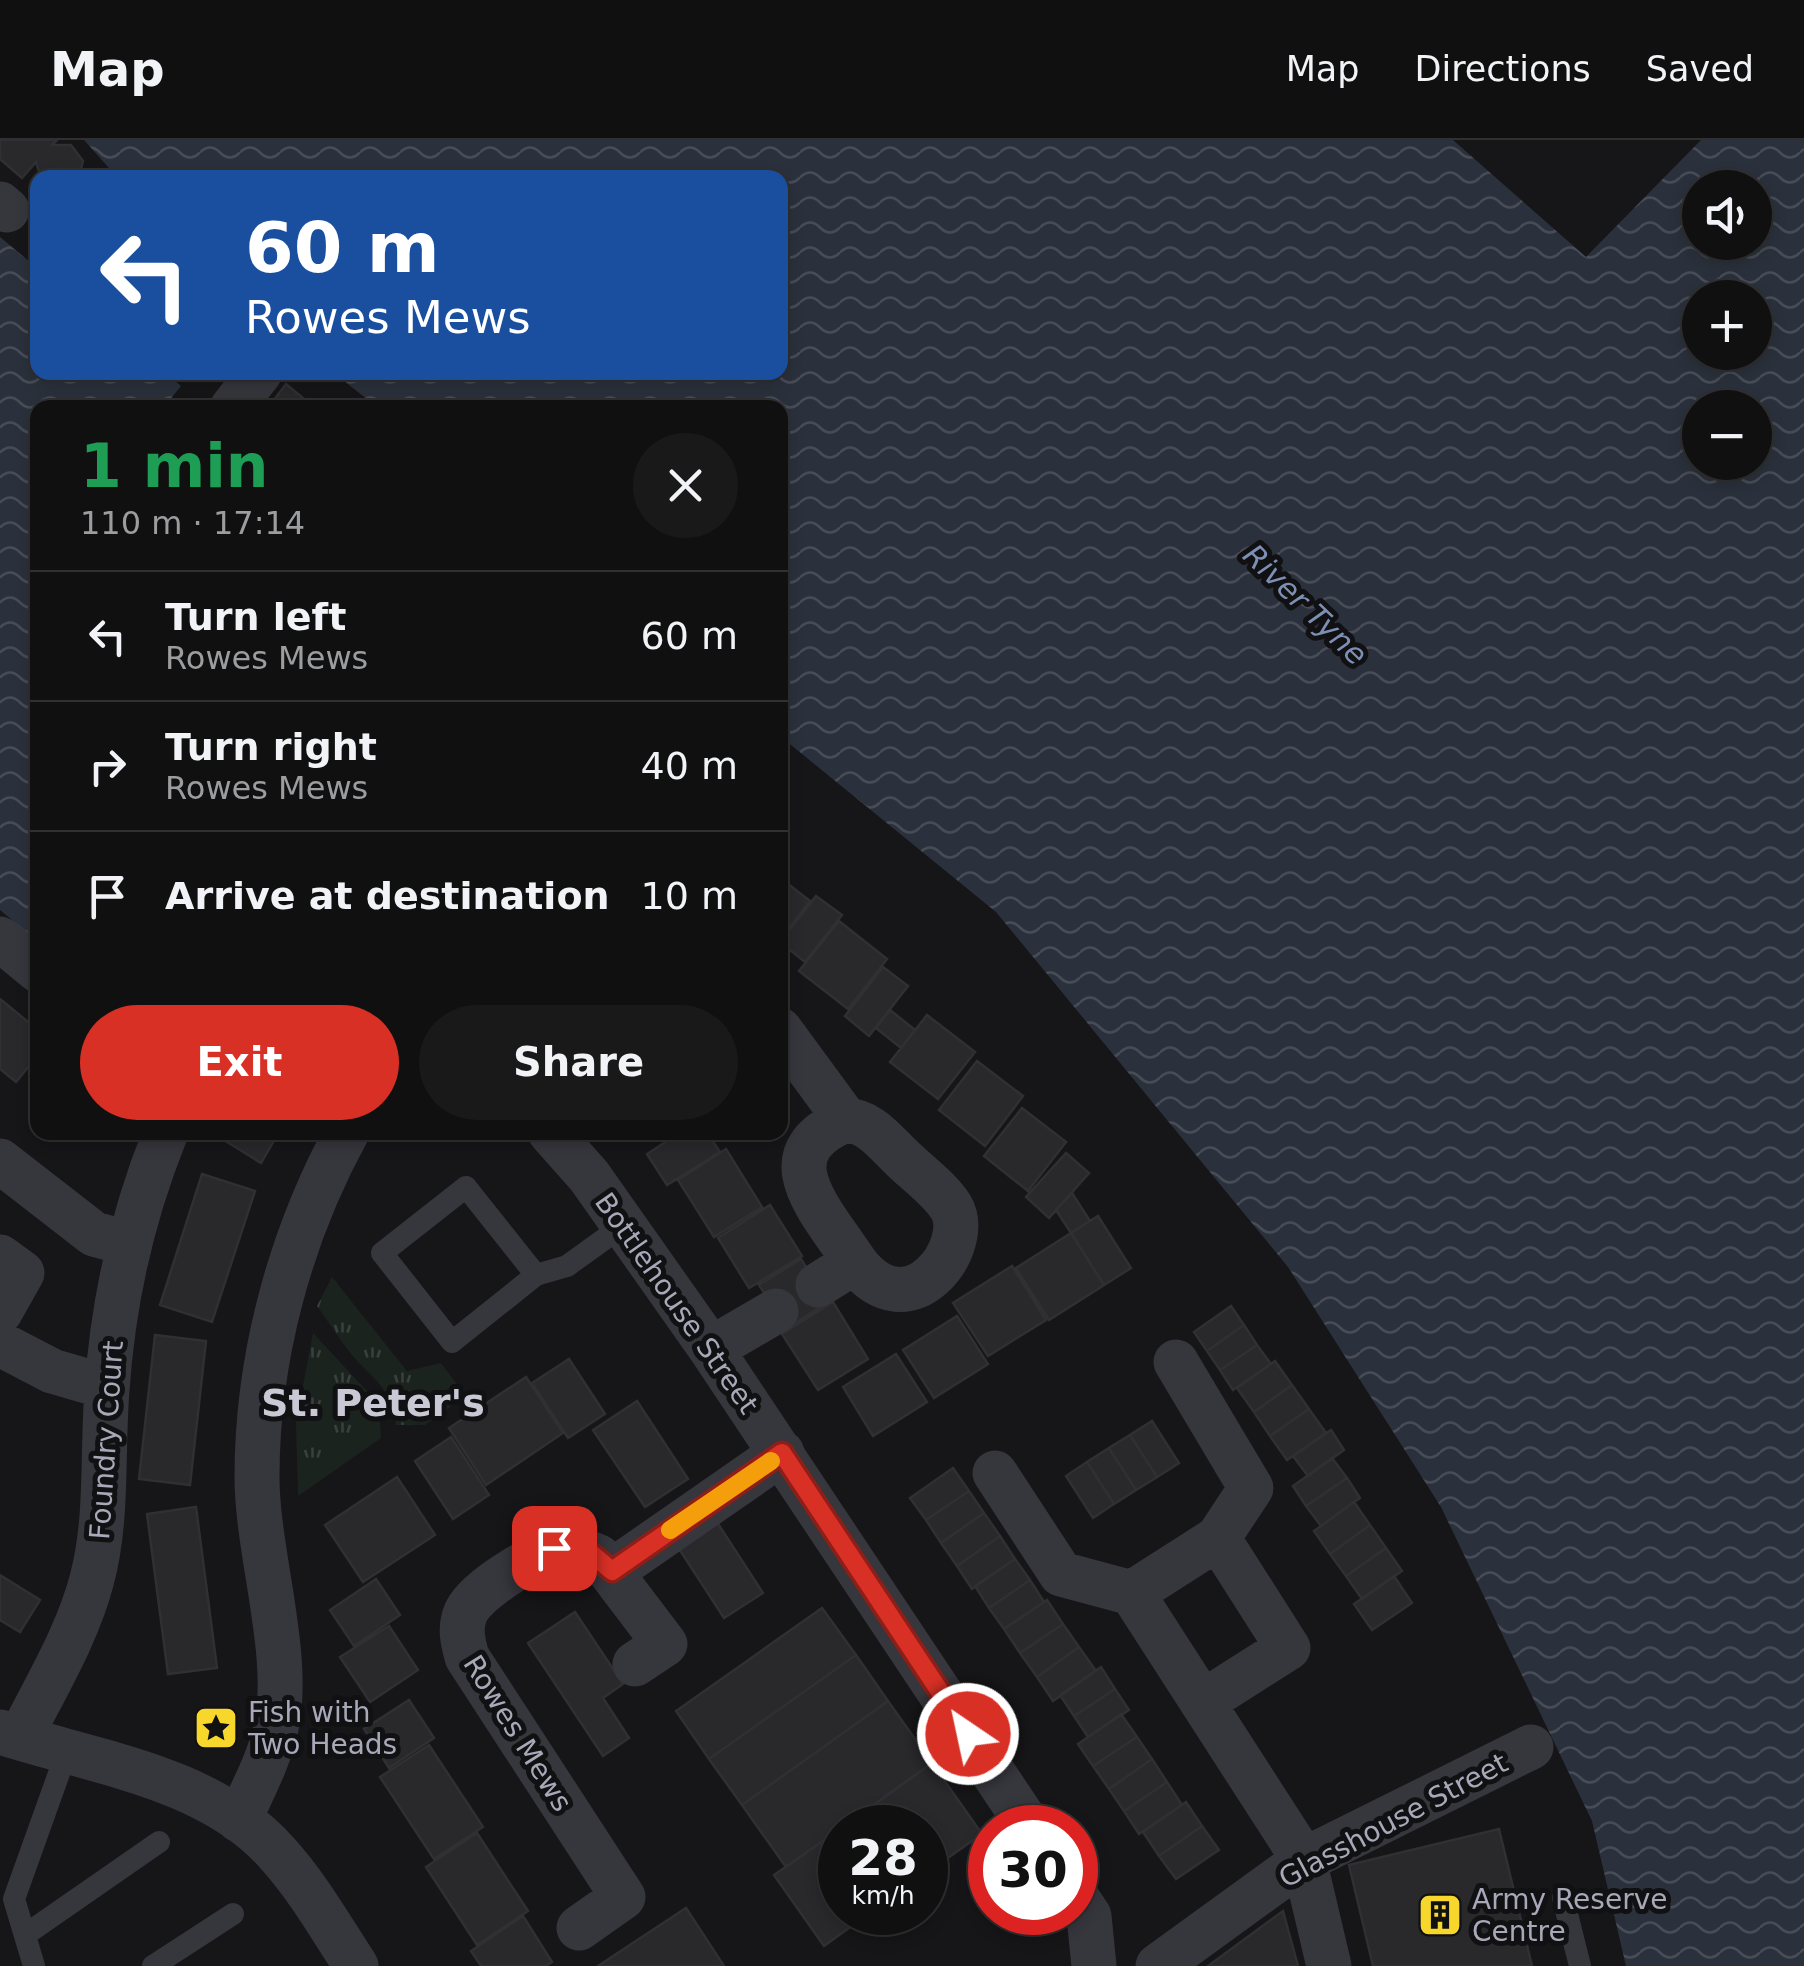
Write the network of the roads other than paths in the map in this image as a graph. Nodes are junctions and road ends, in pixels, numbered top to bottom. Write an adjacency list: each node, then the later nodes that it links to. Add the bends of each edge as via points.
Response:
1 (254, 380): 2 (street)
2 (238, 400)
3 (0, 939): 4 (street)
4 (30, 963)
5 (788, 1041): 6 (street)
6 (846, 1120): 6 (street, via 807,1146 803,1170 836,1274 890,1291 914,1288 951,1249 951,1208 869,1127)
7 (163, 1140): 12 (street, Foundry Court)
8 (344, 1140): 32 (street, via 302,1232 263,1389 258,1508 279,1704 272,1740)
9 (556, 1140): 11 (street, Bottlehouse Street)
10 (0, 1161): 12 (street, via 94,1234)
11 (624, 1225): 14 (lane, via 567,1266); 18 (street, Bottlehouse Street)
12 (127, 1243): 20 (street, Foundry Court)
13 (0, 1258): 16 (street, via 22,1273)
14 (536, 1275): 14 (lane, via 466,1186 382,1254 452,1342)
15 (776, 1311): 18 (street)
16 (0, 1312)
17 (0, 1344): 20 (street, via 52,1371)
18 (711, 1349): 21 (street, Bottlehouse Street)
19 (1176, 1362): 23 (street, via 1251,1488)
20 (107, 1386): 28 (street, Foundry Court, via 101,1526 91,1584)
21 (782, 1453): 24 (street); 31 (street, Bottlehouse Street)
22 (995, 1473): 25 (street, via 1061,1574)
23 (1218, 1538): 25 (street); 27 (street, via 1288,1648)
24 (612, 1571): 26 (street, Rowes Mews, via 665,1644); 37 (street, Rowes Mews, via 586,1549 554,1548 477,1598 467,1609 462,1640 468,1658 636,1887)
25 (1132, 1594): 27 (street)
26 (635, 1664)
27 (1203, 1702): 34 (street)
28 (10, 1735): 30 (street)
29 (1531, 1747): 34 (street, Glasshouse Street)
30 (67, 1751): 32 (street, via 188,1791); 38 (lane, via 14,1899)
31 (1015, 1805)
32 (239, 1820): 42 (street, via 302,1883)
33 (158, 1842): 38 (lane)
34 (1304, 1860): 44 (street, Glasshouse Street); 45 (street)
35 (1563, 1898): 46 (lane)
36 (233, 1914): 41 (lane)
37 (578, 1928)
38 (25, 1935): 40 (lane)
39 (1091, 1935): 43 (street)
40 (34, 1966)
41 (153, 1966)
42 (356, 1966)
43 (1094, 1966)
44 (1158, 1966)
45 (1330, 1966)
46 (1580, 1966)

